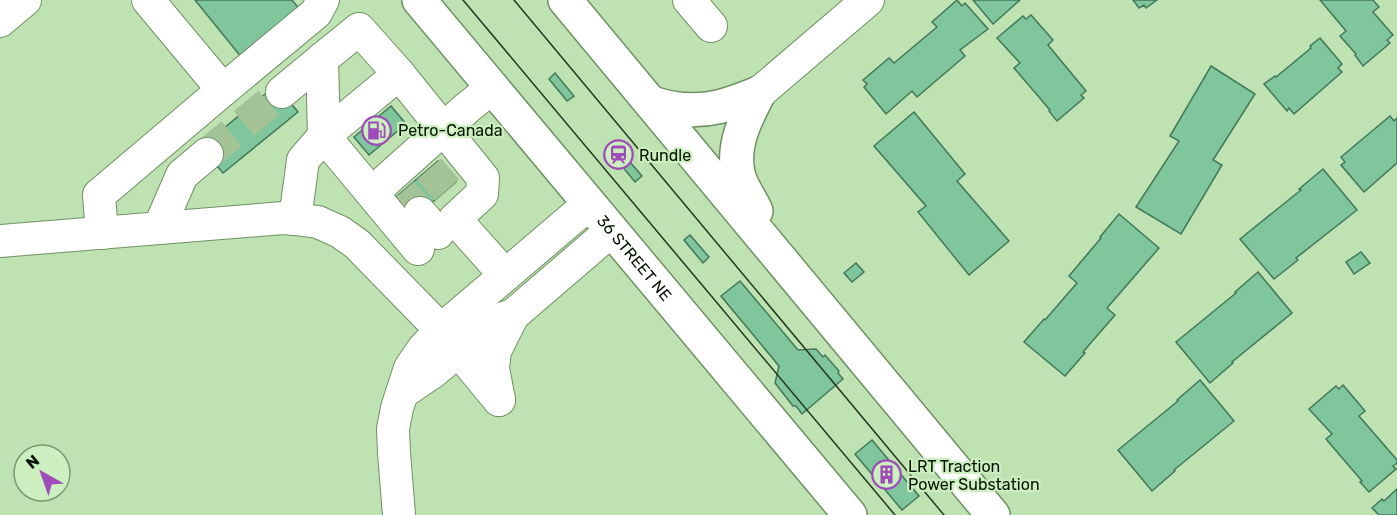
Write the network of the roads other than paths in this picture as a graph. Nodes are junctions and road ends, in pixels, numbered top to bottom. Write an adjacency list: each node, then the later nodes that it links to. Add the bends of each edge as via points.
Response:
1 (25, 0): 8 (street)
2 (148, 0): 13 (street)
3 (323, 0): 13 (street, via 316,13)
4 (419, 0): 12 (main road, 36 STREET NE)
5 (565, 0): 16 (main road)
6 (689, 0): 9 (street)
7 (868, 0): 15 (street)
8 (0, 21)
9 (711, 26)
10 (322, 59): 11 (street, via 359,29); 14 (street); 18 (street)
11 (399, 74): 17 (street); 18 (street)
12 (492, 88): 17 (street); 21 (main road, 36 STREET NE)
13 (223, 90): 25 (street, via 99,195)
14 (282, 92)
15 (759, 93): 16 (main road, via 718,107 692,110); 27 (main road, via 739,136 738,175)
16 (652, 103): 27 (main road)
17 (443, 130): 20 (street); 20 (street, via 483,178 482,194)
18 (324, 136): 20 (street); 22 (street, via 303,160)
19 (207, 154): 23 (street, via 183,176)
20 (423, 200): 28 (street); 29 (street)
21 (589, 204): 24 (main road, 36 STREET NE); 29 (street)
22 (295, 219): 23 (street); 28 (street, via 318,222 340,232)
23 (159, 228): 25 (street)
24 (611, 231): 30 (street); 33 (main road, 36 STREET NE)
25 (102, 233): 26 (street)
26 (0, 241)
27 (781, 259): 34 (main road)
28 (386, 274): 31 (street)
29 (505, 275): 31 (street)
30 (513, 315): 31 (street); 31 (street, via 495,351 493,368 499,400)
31 (449, 340): 32 (street, via 423,349 410,368 397,408 393,429)
32 (399, 515)
33 (850, 515)
34 (993, 515)

